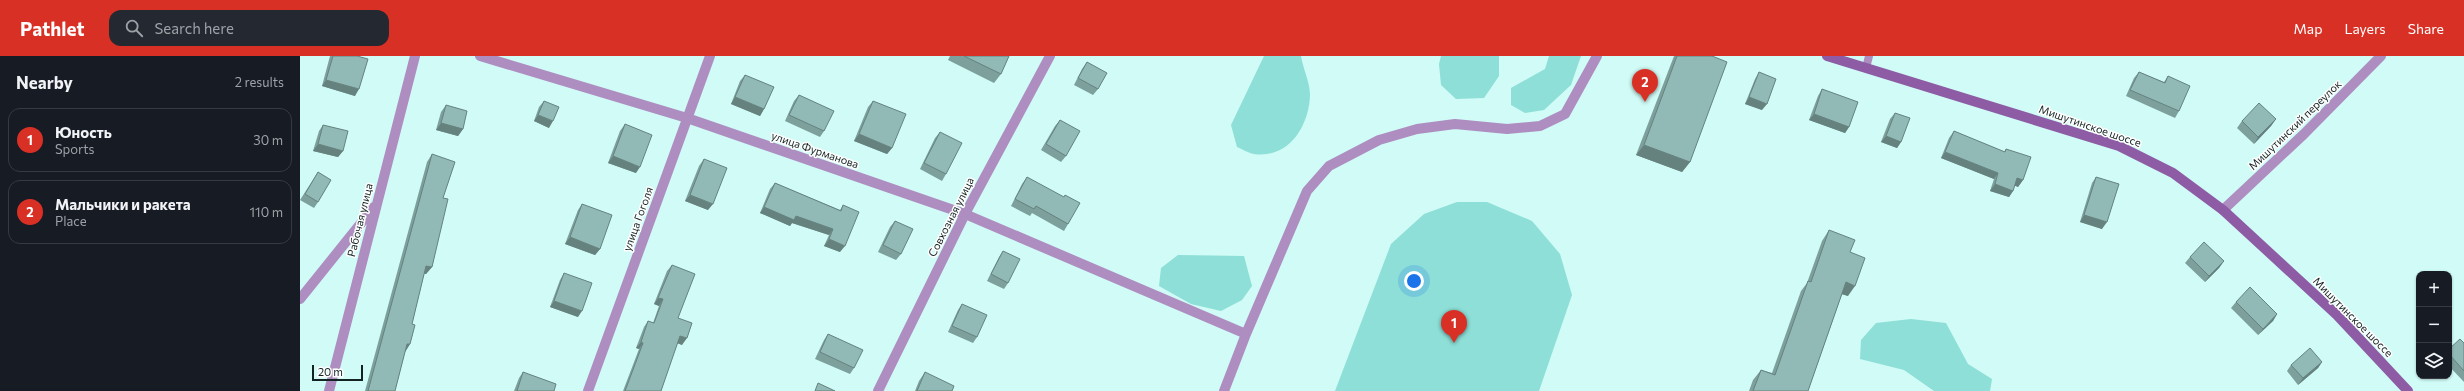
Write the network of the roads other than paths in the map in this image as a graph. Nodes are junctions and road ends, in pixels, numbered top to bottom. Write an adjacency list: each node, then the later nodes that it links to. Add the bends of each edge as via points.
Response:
1 (415, 56): 11 (street, Рабочая улица)
2 (480, 56): 10 (street, улица Фурманова)
3 (710, 56): 10 (street, улица Гоголя)
4 (1050, 56): 13 (street, Совхозная улица)
5 (1597, 56): 15 (street, via 1565,114 1540,126 1507,129 1455,124 1417,129 1379,140 1329,166 1307,191)
6 (1827, 56): 9 (main road, Мишутинское шоссе)
7 (1869, 56): 9 (lane)
8 (2382, 56): 12 (street, Мишутинский переулок)
9 (1866, 68): 12 (main road, Мишутинское шоссе, via 2119,146 2173,173)
10 (687, 118): 13 (street, улица Фурманова); 17 (street, улица Гоголя)
11 (376, 205): 14 (street); 16 (street, Рабочая улица)
12 (2223, 210): 20 (main road, Мишутинское шоссе, via 2337,316)
13 (965, 214): 15 (street, улица Фурманова); 18 (street, Совхозная улица)
14 (300, 299)
15 (1246, 334): 19 (street)
16 (329, 391)
17 (588, 391)
18 (878, 391)
19 (1224, 391)
20 (2408, 391)

